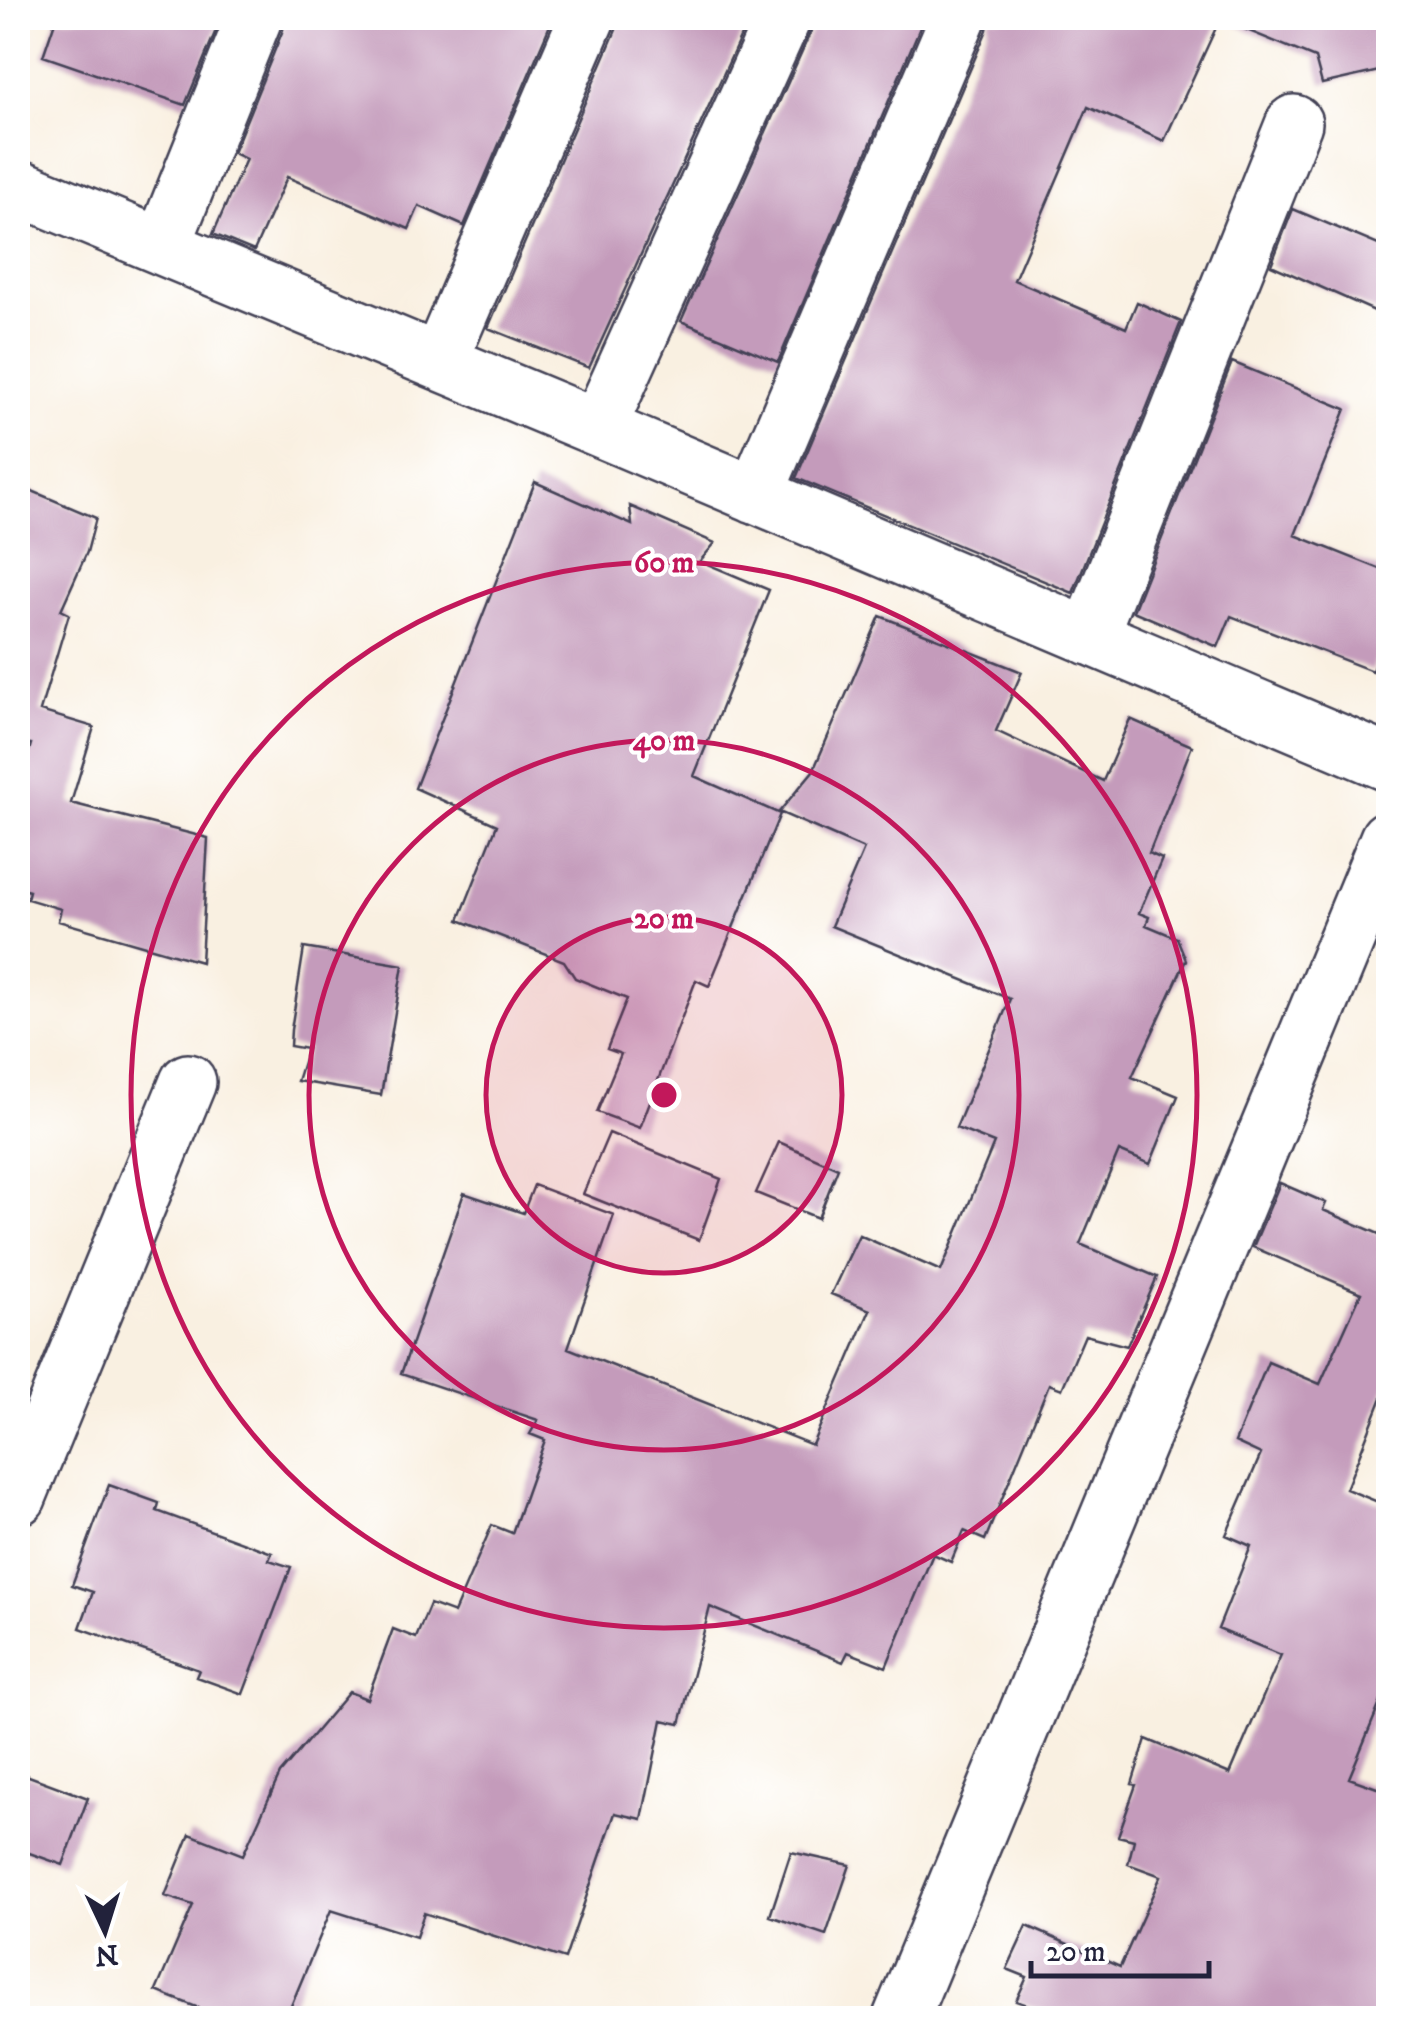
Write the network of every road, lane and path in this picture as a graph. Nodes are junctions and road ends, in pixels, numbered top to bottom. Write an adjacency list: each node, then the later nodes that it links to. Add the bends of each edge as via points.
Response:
1 (254, 18): 7 (street)
2 (587, 18): 8 (street)
3 (783, 18): 9 (street)
4 (958, 18): 10 (street)
5 (1294, 123): 11 (street)
6 (18, 188): 7 (street)
7 (162, 248): 8 (street)
8 (439, 362): 9 (street)
9 (598, 428): 10 (street)
10 (756, 494): 11 (street)
11 (1089, 637): 12 (street)
12 (1388, 763)
13 (1388, 839): 16 (street)
14 (188, 1082): 15 (street)
15 (18, 1497)
16 (901, 2018)

